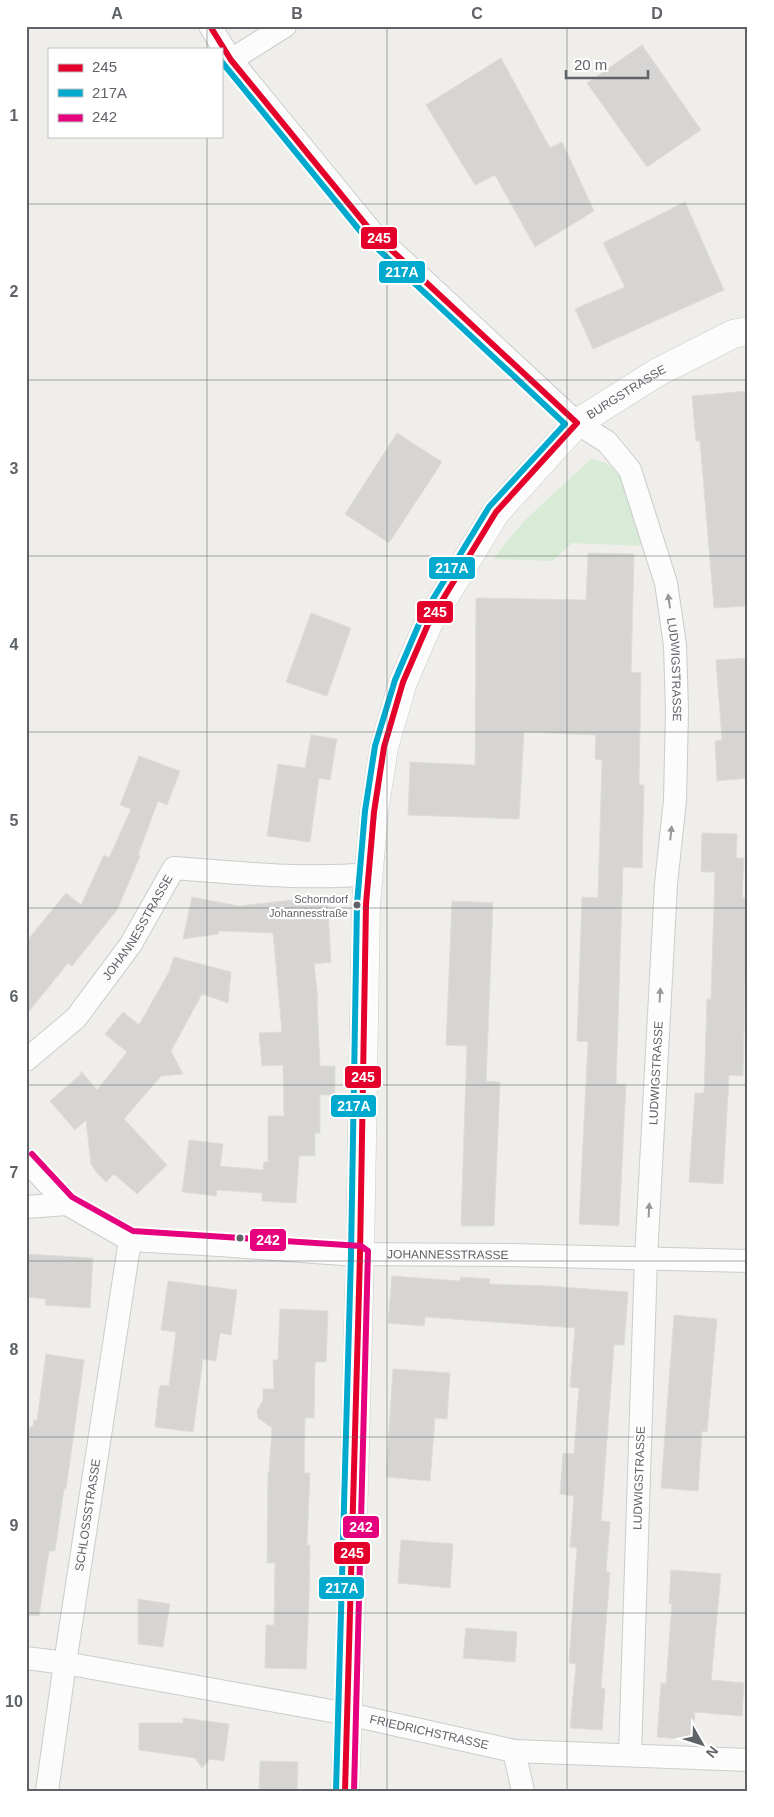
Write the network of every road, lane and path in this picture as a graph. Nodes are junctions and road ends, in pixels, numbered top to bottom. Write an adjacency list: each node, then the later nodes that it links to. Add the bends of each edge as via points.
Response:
1 (210, 26): 3 (street, LUDWIGSTRASSE)
2 (285, 26): 3 (street)
3 (231, 60): 5 (street, LUDWIGSTRASSE, via 371,231)
4 (748, 331): 5 (street, BURGSTRASSE, via 733,334 658,372)
5 (577, 422): 6 (street, BURGSTRASSE, via 496,512 429,622 403,682 384,747); 13 (street, LUDWIGSTRASSE, one-way to 5, via 666,884 675,800 675,645 666,583 630,470 607,442)
6 (368, 874): 7 (street, JOHANNESSTRASSE, via 259,875 174,868 131,944 76,1018); 12 (street, BURGSTRASSE)
7 (26, 1060)
8 (26, 1160): 9 (street, JOHANNESSTRASSE)
9 (67, 1204): 10 (street); 11 (street, JOHANNESSTRASSE)
10 (26, 1207)
11 (130, 1240): 12 (street, JOHANNESSTRASSE); 16 (street, SCHLOSSSTRASSE)
12 (360, 1254): 13 (street, JOHANNESSTRASSE); 17 (street, BURGSTRASSE)
13 (646, 1258): 14 (street, JOHANNESSTRASSE); 19 (street, LUDWIGSTRASSE)
14 (748, 1261)
15 (26, 1658): 16 (street, FRIEDRICHSTRASSE)
16 (65, 1663): 17 (street, FRIEDRICHSTRASSE); 21 (street, SCHLOSSSTRASSE)
17 (348, 1714): 18 (street, FRIEDRICHSTRASSE); 22 (street, BURGSTRASSE)
18 (514, 1751): 19 (street, FRIEDRICHSTRASSE); 23 (street)
19 (630, 1755): 20 (street, FRIEDRICHSTRASSE)
20 (748, 1760)
21 (47, 1791)
22 (345, 1791)
23 (523, 1791)

